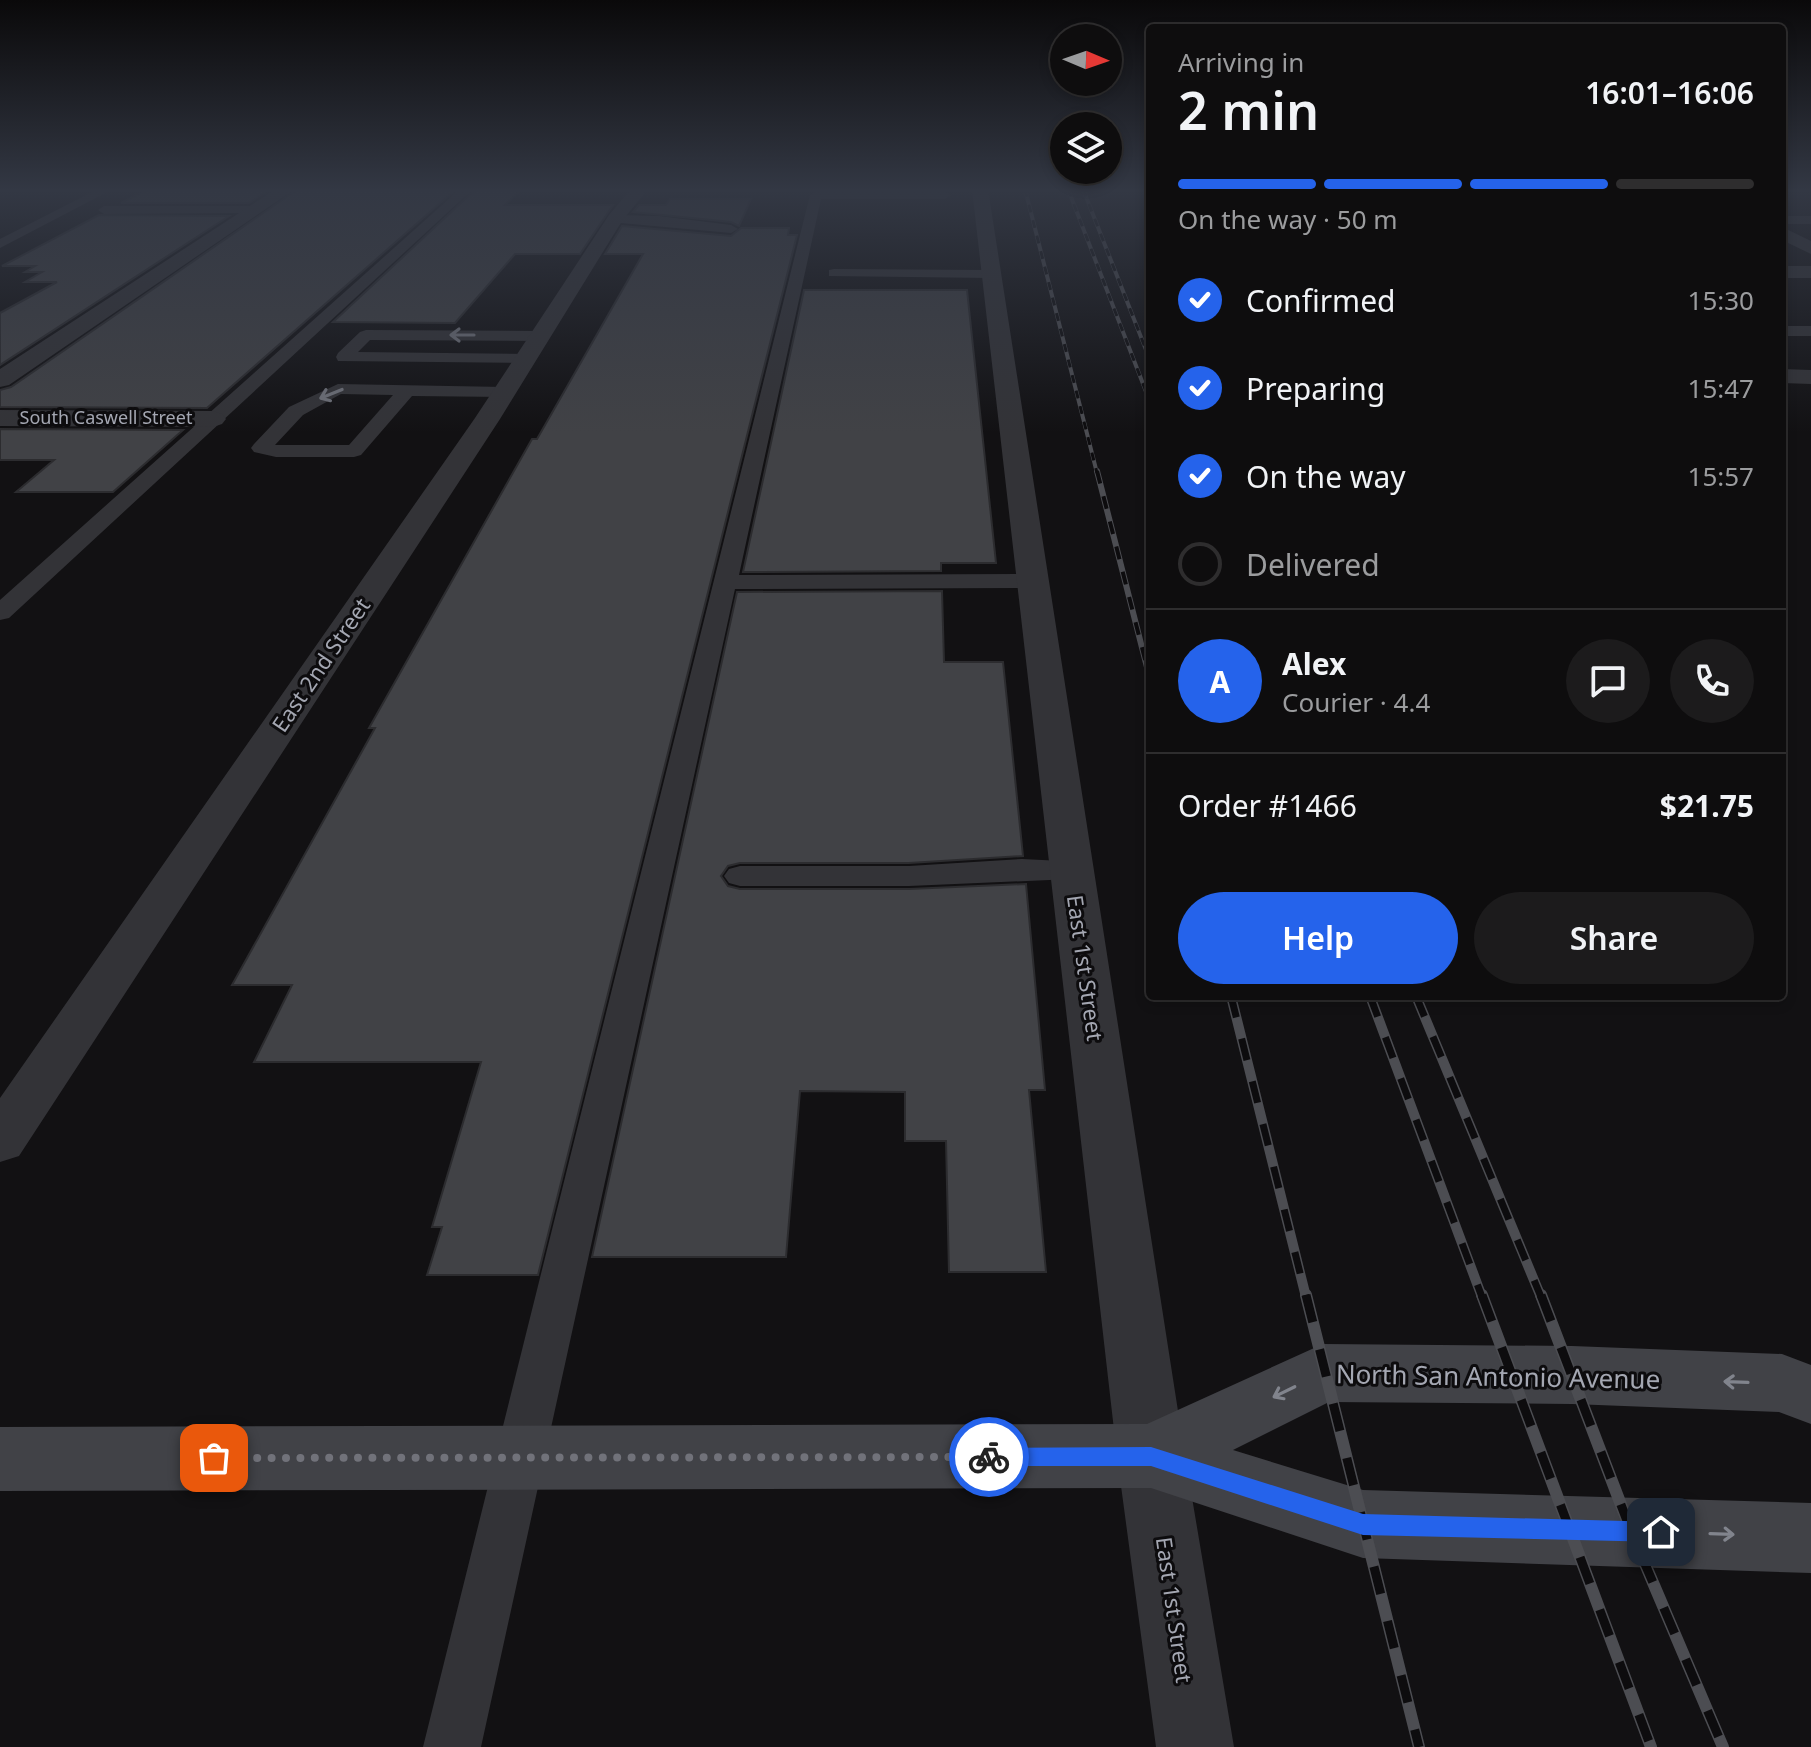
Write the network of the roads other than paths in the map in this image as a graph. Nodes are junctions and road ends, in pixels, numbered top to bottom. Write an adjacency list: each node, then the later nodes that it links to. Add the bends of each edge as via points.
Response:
1 (164, 271): 15 (street)
2 (377, 271): 19 (lane)
3 (582, 271): 12 (street, East 2nd Street)
4 (799, 271): 21 (lane)
5 (991, 271): 9 (street, East 1st Street)
6 (1786, 272): 7 (street)
7 (1811, 272)
8 (834, 273): 9 (lane)
9 (991, 274): 20 (street, East 1st Street)
10 (1786, 331): 11 (lane)
11 (1811, 331)
12 (533, 347): 12 (lane, one-way to 12, via 366,335 344,357); 17 (street, East 2nd Street)
13 (1786, 376): 14 (street)
14 (1811, 377)
15 (0, 380)
16 (408, 389): 16 (lane, one-way to 16, via 338,389 296,411 261,448 354,451); 17 (lane)
17 (505, 392): 25 (street, East 2nd Street)
18 (0, 418): 19 (street, South Caswell Street)
19 (213, 419): 22 (lane)
20 (1033, 581): 21 (lane); 23 (street, East 1st Street)
21 (727, 582): 28 (lane)
22 (0, 613)
23 (1072, 869): 24 (lane); 27 (street, East 1st Street)
24 (740, 876)
25 (0, 1141)
26 (1811, 1395): 27 (main road, North San Antonio Avenue, one-way to 27, via 1782,1383 1323,1373)
27 (1151, 1456): 28 (main road); 30 (main road, one-way to 30, via 1363,1524); 32 (street, East 1st Street)
28 (521, 1458): 29 (main road); 31 (lane)
29 (0, 1459)
30 (1811, 1538)
31 (452, 1747)
32 (1195, 1747)

